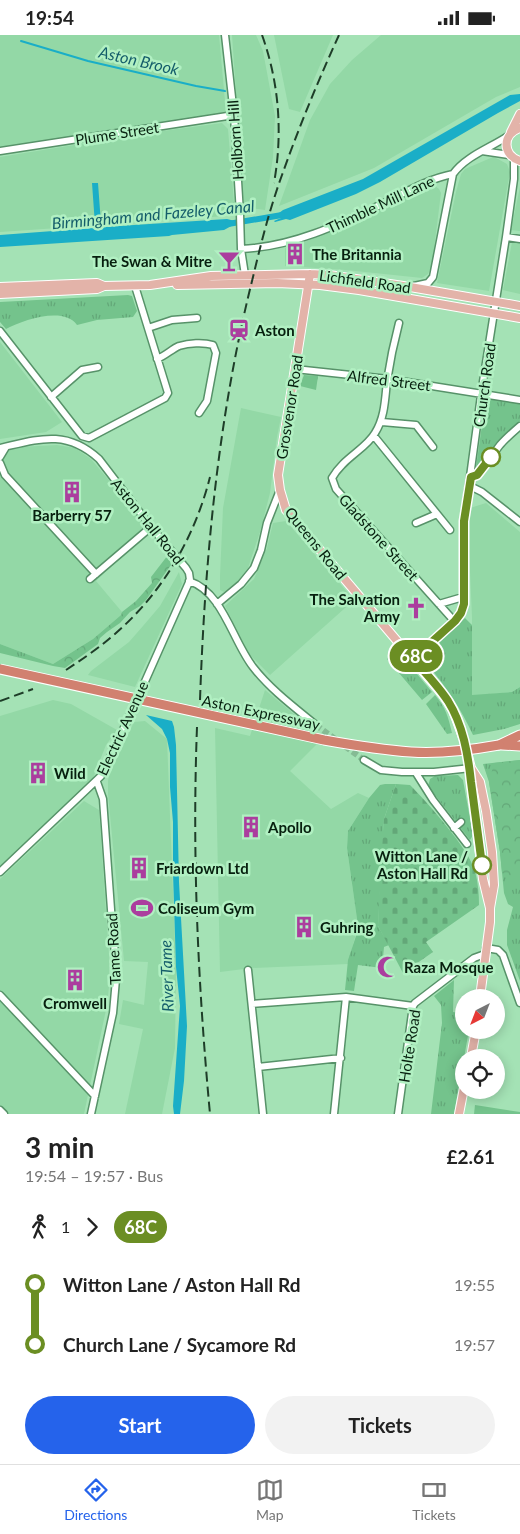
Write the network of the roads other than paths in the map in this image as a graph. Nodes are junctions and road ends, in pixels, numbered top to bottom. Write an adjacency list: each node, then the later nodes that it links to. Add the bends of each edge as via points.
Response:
1 (225, 35): 3 (street, Holborn Hill)
2 (520, 114): 5 (main road)
3 (234, 115): 6 (street, Plume Street); 14 (street, Holborn Hill)
4 (520, 128): 5 (main road)
5 (509, 135): 7 (street, Thimble Mill Lane); 8 (main road, via 506,145)
6 (0, 151)
7 (482, 151): 8 (street); 10 (street, Thimble Mill Lane, via 459,166)
8 (514, 158): 11 (street)
9 (520, 170): 11 (street)
10 (453, 174): 14 (street, Thimble Mill Lane, via 435,178 309,236); 22 (street, via 434,277 428,283)
11 (514, 179): 12 (street)
12 (506, 237): 13 (street); 24 (street)
13 (520, 239)
14 (241, 249): 16 (street, Holborn Hill)
15 (310, 273): 16 (main road, Lichfield Road); 18 (main road, Grosvenor Road); 22 (main road, Lichfield Road)
16 (245, 275): 17 (main road, Lichfield Road, via 211,276)
17 (150, 285): 18 (main road, Lichfield Road); 20 (main road, Lichfield Road)
18 (309, 285): 26 (main road, Lichfield Road, via 359,290); 34 (main road, Grosvenor Road)
19 (104, 286): 20 (main road, Lichfield Road); 21 (main road, Lichfield Road, via 97,283); 23 (main road, Lichfield Road, via 98,289)
20 (135, 286): 30 (street)
21 (0, 287)
22 (410, 287): 24 (main road, Lichfield Road)
23 (0, 294)
24 (497, 302): 25 (main road, Lichfield Road); 26 (street, Church Road)
25 (520, 305)
26 (494, 314): 28 (main road, Lichfield Road); 36 (street, Church Road)
27 (197, 318): 30 (street, via 172,320)
28 (520, 318)
29 (399, 323): 35 (street)
30 (148, 328): 32 (street)
31 (0, 331): 37 (street)
32 (157, 359): 37 (street, via 168,393 165,398 88,438 82,437); 39 (street, via 179,346 213,345 216,353 207,401)
33 (98, 367): 37 (street, via 82,371)
34 (295, 369): 35 (street, Alfred Street); 50 (main road, Grosvenor Road, via 278,475)
35 (388, 379): 36 (street, Alfred Street); 40 (street)
36 (482, 393): 38 (street, Alfred Street); 48 (street, Church Road)
37 (51, 397)
38 (520, 400)
39 (199, 413)
40 (382, 422): 42 (street); 44 (street, via 416,425)
41 (520, 426): 48 (street, via 499,446 477,475)
42 (374, 436): 53 (street); 63 (street, Gladstone Street, via 336,471 332,477 336,489)
43 (3, 447): 45 (street, Aston Hall Road); 56 (street, Aston Hall Road, via 51,439 81,445 99,459)
44 (433, 447)
45 (0, 457)
46 (0, 463): 47 (street)
47 (2, 473): 58 (street)
48 (471, 477): 49 (street, Church Road)
49 (470, 486): 55 (street); 61 (street, Church Road, via 464,521)
50 (280, 489): 51 (street, Grosvenor Road); 52 (main road, Queens Road)
51 (272, 509): 52 (street); 62 (street, Grosvenor Road, via 254,568 242,584)
52 (286, 510): 65 (main road, Queens Road)
53 (437, 514): 54 (street); 57 (street)
54 (416, 523)
55 (520, 523)
56 (151, 527): 58 (street); 60 (street, Aston Hall Road, via 186,568)
57 (450, 530)
58 (96, 574): 59 (street)
59 (90, 579)
60 (189, 581): 62 (street, Aston Hall Road, via 204,588); 75 (street, Electric Avenue)
61 (464, 597): 63 (street); 64 (street, Church Road, via 461,613)
62 (217, 604): 67 (street, Aston Hall Road, via 253,667)
63 (439, 605): 64 (street, Gladstone Street)
64 (455, 621): 65 (street)
65 (413, 659): 73 (main road, Queens Road, via 453,710)
66 (0, 669): 70 (highway, Aston Expressway, bridge, via 354,745 412,752)
67 (316, 725)
68 (520, 735): 70 (highway)
69 (520, 741): 70 (highway, Aston Expressway)
70 (499, 745): 71 (highway)
71 (520, 746)
72 (364, 761): 74 (street, via 381,770)
73 (471, 768): 74 (street); 80 (main road, Queens Road, via 483,879 490,908)
74 (416, 773): 77 (street)
75 (97, 782): 79 (street, Electric Avenue); 90 (street, Tame Road, via 103,799 117,968 113,1013)
76 (462, 822): 77 (street)
77 (454, 827): 78 (street)
78 (467, 844)
79 (0, 872)
80 (486, 951): 82 (main road, Queens Road); 85 (street, via 498,950 503,955); 87 (street, Holte Road)
81 (248, 970): 86 (street)
82 (481, 989)
83 (0, 995): 90 (street)
84 (346, 997): 86 (street); 87 (street); 88 (street)
85 (520, 1003)
86 (252, 1004): 89 (street)
87 (413, 1006): 97 (street, Holte Road)
88 (340, 1058): 89 (street); 96 (street)
89 (258, 1067): 95 (street)
90 (95, 1096): 94 (street, Tame Road)
91 (461, 1099): 98 (main road)
92 (0, 1110): 93 (street)
93 (4, 1114)
94 (91, 1114)
95 (263, 1114)
96 (334, 1114)
97 (398, 1114)
98 (458, 1114)

